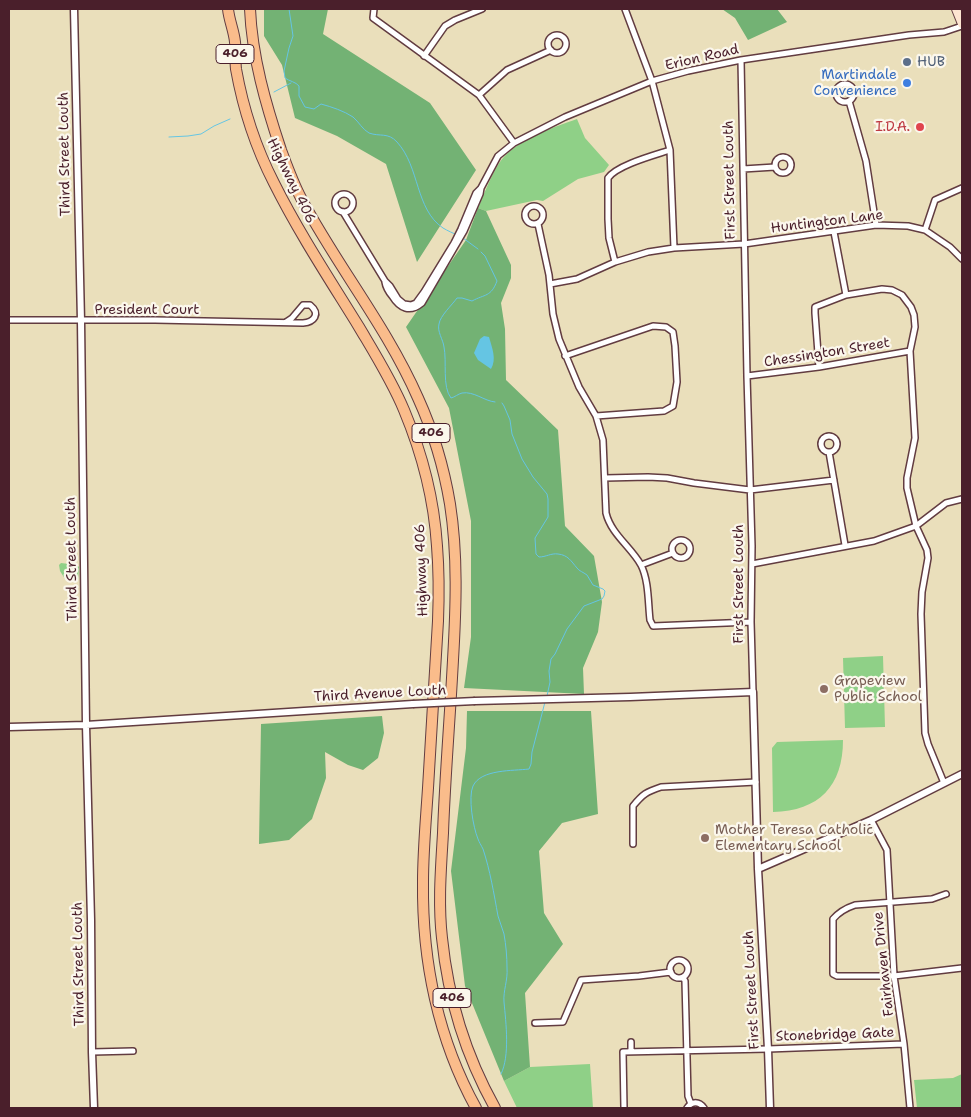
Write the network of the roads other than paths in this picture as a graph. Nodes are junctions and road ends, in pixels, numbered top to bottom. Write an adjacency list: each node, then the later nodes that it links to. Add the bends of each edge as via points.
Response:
1 (74, 9): 32 (street, Third Street Louth)
2 (228, 9): 75 (highway, Highway 406 / 406, via 235,41 236,67 256,142 289,212 390,382 404,410 427,480 433,508 439,585 423,874 424,926 438,1014 455,1064)
3 (250, 9): 76 (highway, Highway 406 / 406, via 257,63 272,123 299,196 408,378 422,407 444,474 454,534 456,578 440,880 442,937 463,1037)
4 (374, 9): 10 (street, via 373,18)
5 (482, 9): 10 (street, via 445,26)
6 (625, 9): 12 (street)
7 (956, 9): 8 (main road)
8 (962, 25): 11 (street, Erion Road, via 944,32)
9 (551, 50): 13 (street, via 507,70)
10 (424, 56): 13 (street)
11 (741, 60): 12 (street, Erion Road); 18 (street, First Street Louth)
12 (652, 82): 15 (street, Erion Road, via 565,117); 16 (street)
13 (479, 94): 15 (street)
14 (849, 101): 22 (street, via 866,161)
15 (514, 143): 20 (street, Erion Road, via 498,156 476,193 463,230 417,307 410,309 395,302)
16 (670, 150): 26 (street); 28 (street, via 626,166 608,178 608,219)
17 (775, 166): 18 (street)
18 (743, 169): 25 (street, First Street Louth)
19 (962, 188): 23 (street, via 935,200)
20 (343, 212)
21 (538, 224): 29 (street)
22 (876, 225): 23 (street, Huntington Lane); 24 (street, Huntington Lane)
23 (925, 230): 27 (street, Huntington Lane, via 950,246)
24 (834, 232): 25 (street, Huntington Lane); 30 (street)
25 (744, 244): 26 (street, Huntington Lane); 37 (street, First Street Louth)
26 (674, 248): 28 (street, Huntington Lane)
27 (962, 259)
28 (615, 262): 29 (street, Huntington Lane, via 577,279)
29 (550, 284): 35 (street, via 553,314)
30 (846, 296): 34 (street, via 882,289 902,295 914,315); 36 (street, via 815,307)
31 (9, 320): 32 (street, President Court)
32 (81, 321): 33 (street, President Court); 51 (street, Third Street Louth)
33 (286, 322): 33 (street, President Court, via 309,322 314,318 314,310 309,305 303,306)
34 (910, 351): 36 (street, Chessington Street); 44 (street, via 915,438 907,488)
35 (565, 356): 38 (street, via 578,387); 38 (street, via 653,326 666,327 672,332 677,382 673,406 664,411)
36 (819, 367): 37 (street, Chessington Street)
37 (747, 376): 42 (street, First Street Louth)
38 (596, 416): 40 (street, via 603,440)
39 (829, 452): 41 (street)
40 (605, 478): 42 (street, via 667,478); 48 (street, via 608,523)
41 (834, 480): 42 (street); 45 (street)
42 (750, 490): 47 (street, First Street Louth)
43 (962, 499): 44 (street, via 946,502)
44 (916, 526): 45 (street, via 874,541); 55 (street, via 928,558 921,614 925,733)
45 (845, 545): 47 (street)
46 (673, 552): 48 (street)
47 (752, 564): 49 (street, First Street Louth)
48 (641, 565): 49 (street, via 653,626)
49 (751, 622): 50 (street, First Street Louth)
50 (753, 692): 51 (street, Third Avenue Louth, bridge, via 414,704); 54 (street, First Street Louth)
51 (86, 725): 52 (street, Third Avenue Louth); 71 (street, Third Street Louth)
52 (9, 726)
53 (962, 774): 55 (street)
54 (756, 782): 57 (street, via 661,787 648,791 633,806); 58 (street, First Street Louth)
55 (944, 783): 56 (street)
56 (871, 820): 58 (street); 60 (street, Fairhaven Drive, via 886,850)
57 (633, 844)
58 (758, 869): 68 (street, First Street Louth)
59 (946, 894): 60 (street, via 932,899)
60 (889, 903): 63 (street, Fairhaven Drive); 63 (street, via 855,905 833,919 833,974)
61 (962, 968): 63 (street)
62 (671, 972): 64 (street, via 677,978); 64 (street, via 672,963 683,961 688,965); 65 (street, via 581,980 563,1022)
63 (894, 976): 67 (street, Fairhaven Drive)
64 (683, 977): 69 (street)
65 (535, 1023)
66 (631, 1042): 72 (street)
67 (904, 1044): 68 (street, Stonebridge Gate); 80 (street, Fairhaven Drive)
68 (768, 1049): 69 (street, Stonebridge Gate); 79 (street, First Street Louth)
69 (686, 1050): 72 (street, Stonebridge Gate); 73 (street)
70 (132, 1051): 71 (street)
71 (92, 1052): 74 (street, Third Street Louth)
72 (631, 1052): 77 (street, via 623,1052)
73 (689, 1106): 78 (street, via 694,1103)
74 (94, 1108)
75 (476, 1108)
76 (495, 1108)
77 (624, 1108)
78 (704, 1108)
79 (770, 1108)
80 (910, 1108)

